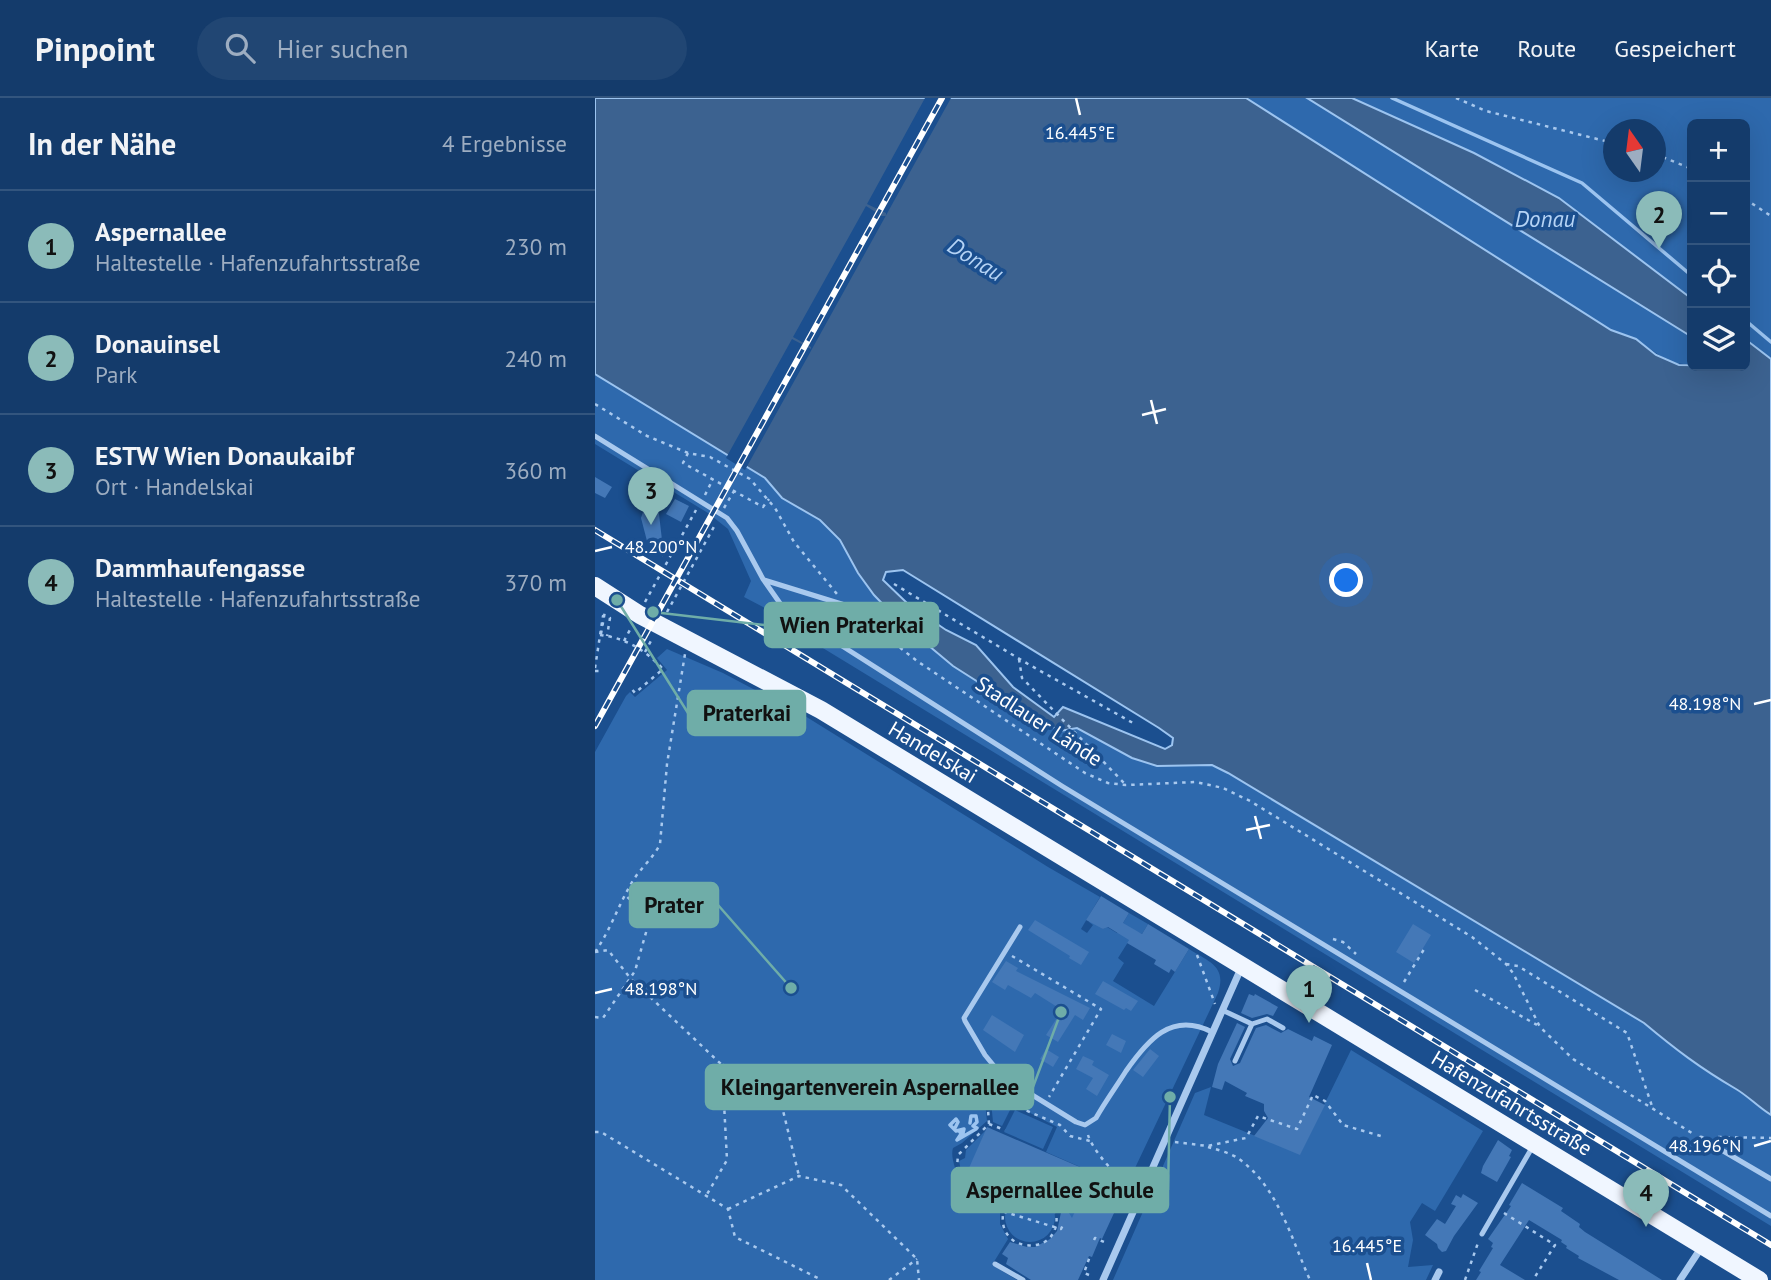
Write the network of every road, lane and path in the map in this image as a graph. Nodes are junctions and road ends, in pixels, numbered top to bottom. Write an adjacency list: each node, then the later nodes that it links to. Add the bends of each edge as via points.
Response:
1 (1456, 98): 2 (path, via 1486,111)
2 (1603, 140)
3 (1666, 158): 4 (path)
4 (1687, 167)
5 (1750, 202): 6 (path)
6 (1771, 216)
7 (595, 404): 9 (path, Stadlauer Lände, via 647,436)
8 (595, 436): 13 (lane, via 727,518)
9 (688, 453): 10 (path, via 683,463); 12 (path, Stadlauer Lände, via 710,457 750,480)
10 (713, 480): 11 (path); 16 (path)
11 (734, 491): 12 (path, via 763,507); 19 (path)
12 (769, 499): 17 (path, Stadlauer Lände, via 795,542)
13 (763, 579): 17 (lane); 41 (lane, via 784,609 820,633)
14 (894, 584): 26 (path)
15 (595, 586): 39 (main road, Handelskai, via 821,710)
16 (643, 606)
17 (848, 606): 31 (path, Stadlauer Lände, via 917,661 1085,773)
18 (605, 611): 22 (path, via 603,617 601,635 607,636 610,618 603,617)
19 (664, 617)
20 (637, 618): 23 (path)
21 (657, 629): 24 (path)
22 (600, 635): 23 (path); 27 (path)
23 (624, 640): 24 (path)
24 (645, 652): 29 (path, via 663,669 635,693)
25 (685, 654): 32 (path, via 668,750 660,844)
26 (1019, 659): 30 (path); 31 (path, via 1022,678)
27 (595, 669): 28 (path)
28 (601, 671)
29 (631, 688)
30 (1133, 723)
31 (1126, 785): 38 (path, Stadlauer Lände, via 1196,782 1223,788 1472,937)
32 (625, 895): 36 (path); 40 (path, via 643,911 647,929)
33 (1020, 927): 37 (lane)
34 (1426, 946): 41 (path)
35 (1197, 951): 43 (path)
36 (595, 952): 40 (path, via 608,950)
37 (1005, 952): 52 (lane, via 964,1021 994,1068); 52 (path, via 1101,1009)
38 (1506, 964): 46 (path, Stadlauer Lände); 54 (path, via 1518,965 1627,1033)
39 (1242, 966): 43 (street); 64 (main road, Hafenzufahrtsstraße)
40 (631, 979): 44 (path, via 603,1018); 50 (path)
41 (1399, 990): 75 (lane)
42 (1475, 990): 46 (path)
43 (1218, 1007): 45 (lane); 48 (street)
44 (595, 1017)
45 (1252, 1024): 47 (lane, via 1267,1019); 49 (lane)
46 (1540, 1027): 54 (path, Stadlauer Lände, via 1573,1059)
47 (1283, 1028)
48 (1212, 1032): 56 (lane, via 1182,1026 1151,1038 1096,1118); 62 (street)
49 (1235, 1061)
50 (722, 1065): 66 (path, via 777,1086); 71 (path, via 727,1160)
51 (987, 1095): 55 (path)
52 (1045, 1103): 56 (lane)
53 (1011, 1104): 63 (path, via 1060,1125 1070,1136)
54 (1653, 1110): 60 (path, Stadlauer Lände)
55 (989, 1124): 57 (path); 74 (path, via 961,1150 957,1167 959,1176 985,1206)
56 (1085, 1125): 63 (path)
57 (1006, 1130)
58 (595, 1132): 71 (path)
59 (1384, 1137): 65 (path, via 1343,1125 1325,1101 1313,1095 1297,1129 1258,1116 1246,1138)
60 (1701, 1138): 61 (path); 67 (lane)
61 (1771, 1138)
62 (1165, 1140): 65 (path); 90 (street)
63 (1090, 1141): 68 (path)
64 (1534, 1143): 72 (lane); 81 (main road, Hafenzufahrtsstraße)
65 (1207, 1146): 91 (path, via 1238,1157 1259,1178 1275,1200)
66 (799, 1176): 73 (path); 83 (path, via 841,1185)
67 (1771, 1179)
68 (1129, 1185)
69 (1023, 1191): 74 (path, via 1011,1197)
70 (1038, 1191): 77 (path, via 1047,1195 1056,1209)
71 (706, 1196): 73 (path)
72 (1496, 1207): 78 (lane); 93 (path, via 1555,1245)
73 (728, 1209): 86 (path, via 735,1237)
74 (1003, 1210): 77 (path); 77 (path, via 1005,1231 1018,1243 1036,1245)
75 (1771, 1216)
76 (1063, 1225): 77 (path)
77 (1056, 1227)
78 (1482, 1234): 92 (path)
79 (1094, 1240): 80 (path)
80 (1104, 1242)
81 (1703, 1245): 94 (street); 95 (main road, Hafenzufahrtsstraße)
82 (1090, 1256): 85 (path, via 1084,1273)
83 (917, 1259): 87 (path); 88 (path)
84 (995, 1264): 89 (lane)
85 (1089, 1275)
86 (822, 1280)
87 (889, 1280)
88 (919, 1280)
89 (1023, 1280)
90 (1103, 1280)
91 (1310, 1280)
92 (1465, 1280)
93 (1533, 1280)
94 (1680, 1280)
95 (1759, 1280)

